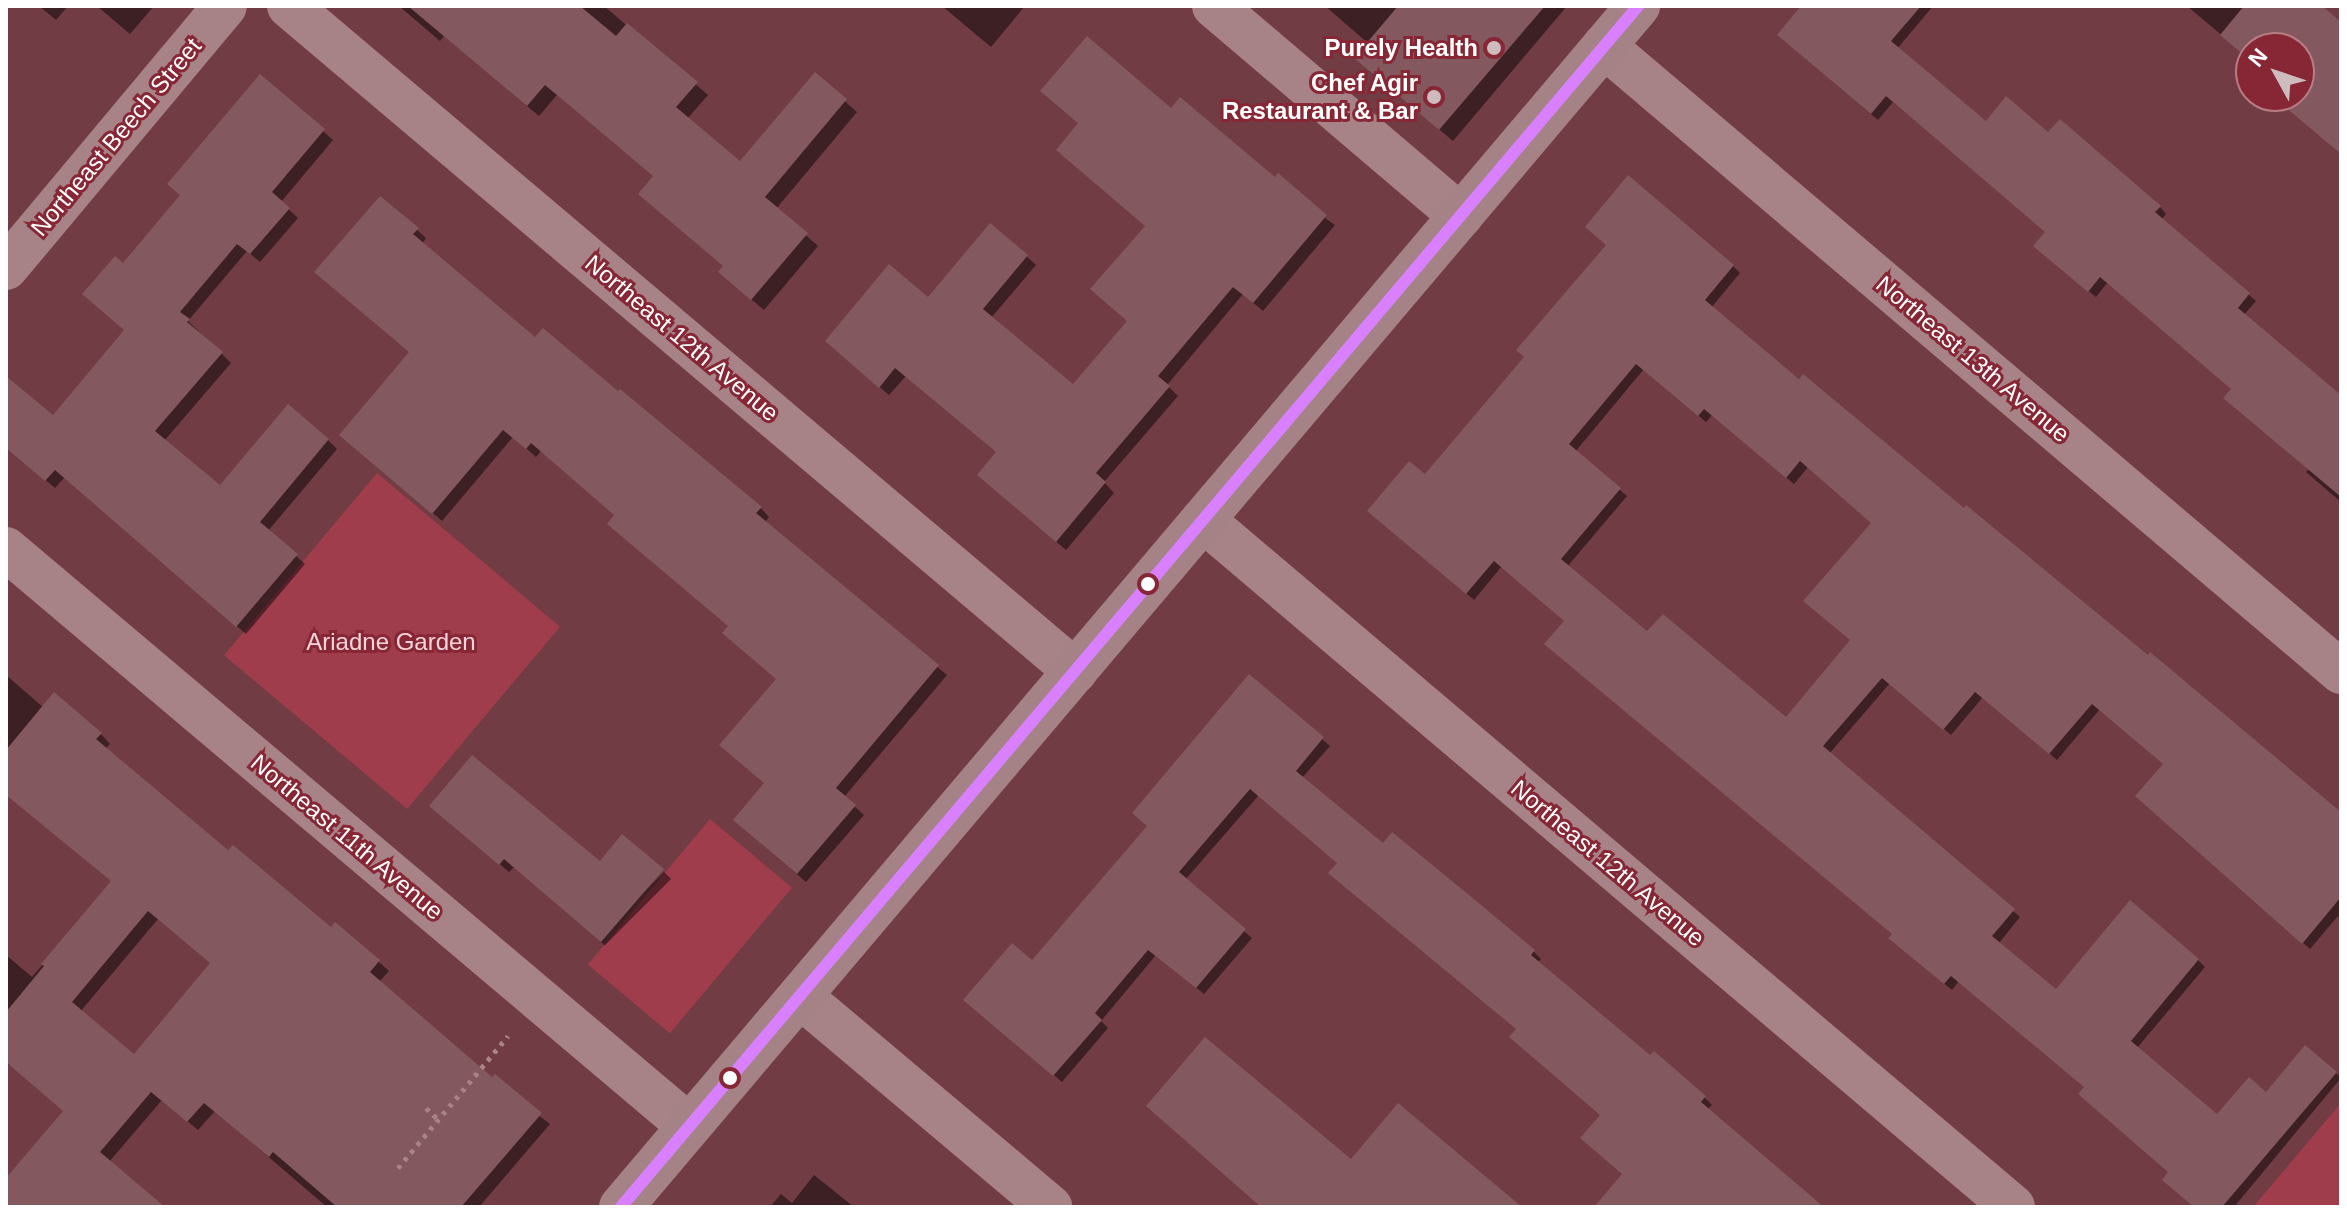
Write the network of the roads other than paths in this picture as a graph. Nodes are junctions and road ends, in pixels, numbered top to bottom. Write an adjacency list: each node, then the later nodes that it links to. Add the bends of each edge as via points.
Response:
1 (225, 6): 7 (street, Northeast Beech Street)
2 (289, 6): 10 (street, Northeast 12th Avenue)
3 (1214, 6): 6 (street)
4 (1638, 6): 5 (main road)
5 (1604, 46): 6 (main road); 11 (street, Northeast 13th Avenue)
6 (1461, 216): 8 (main road)
7 (6, 268)
8 (1203, 520): 10 (main road); 16 (street, Northeast 12th Avenue)
9 (6, 549): 13 (street, Northeast 11th Avenue)
10 (1075, 671): 12 (main road)
11 (2341, 672)
12 (801, 997): 13 (main road); 15 (street)
13 (689, 1126): 14 (main road)
14 (621, 1207)
15 (1050, 1207)
16 (2013, 1207)

